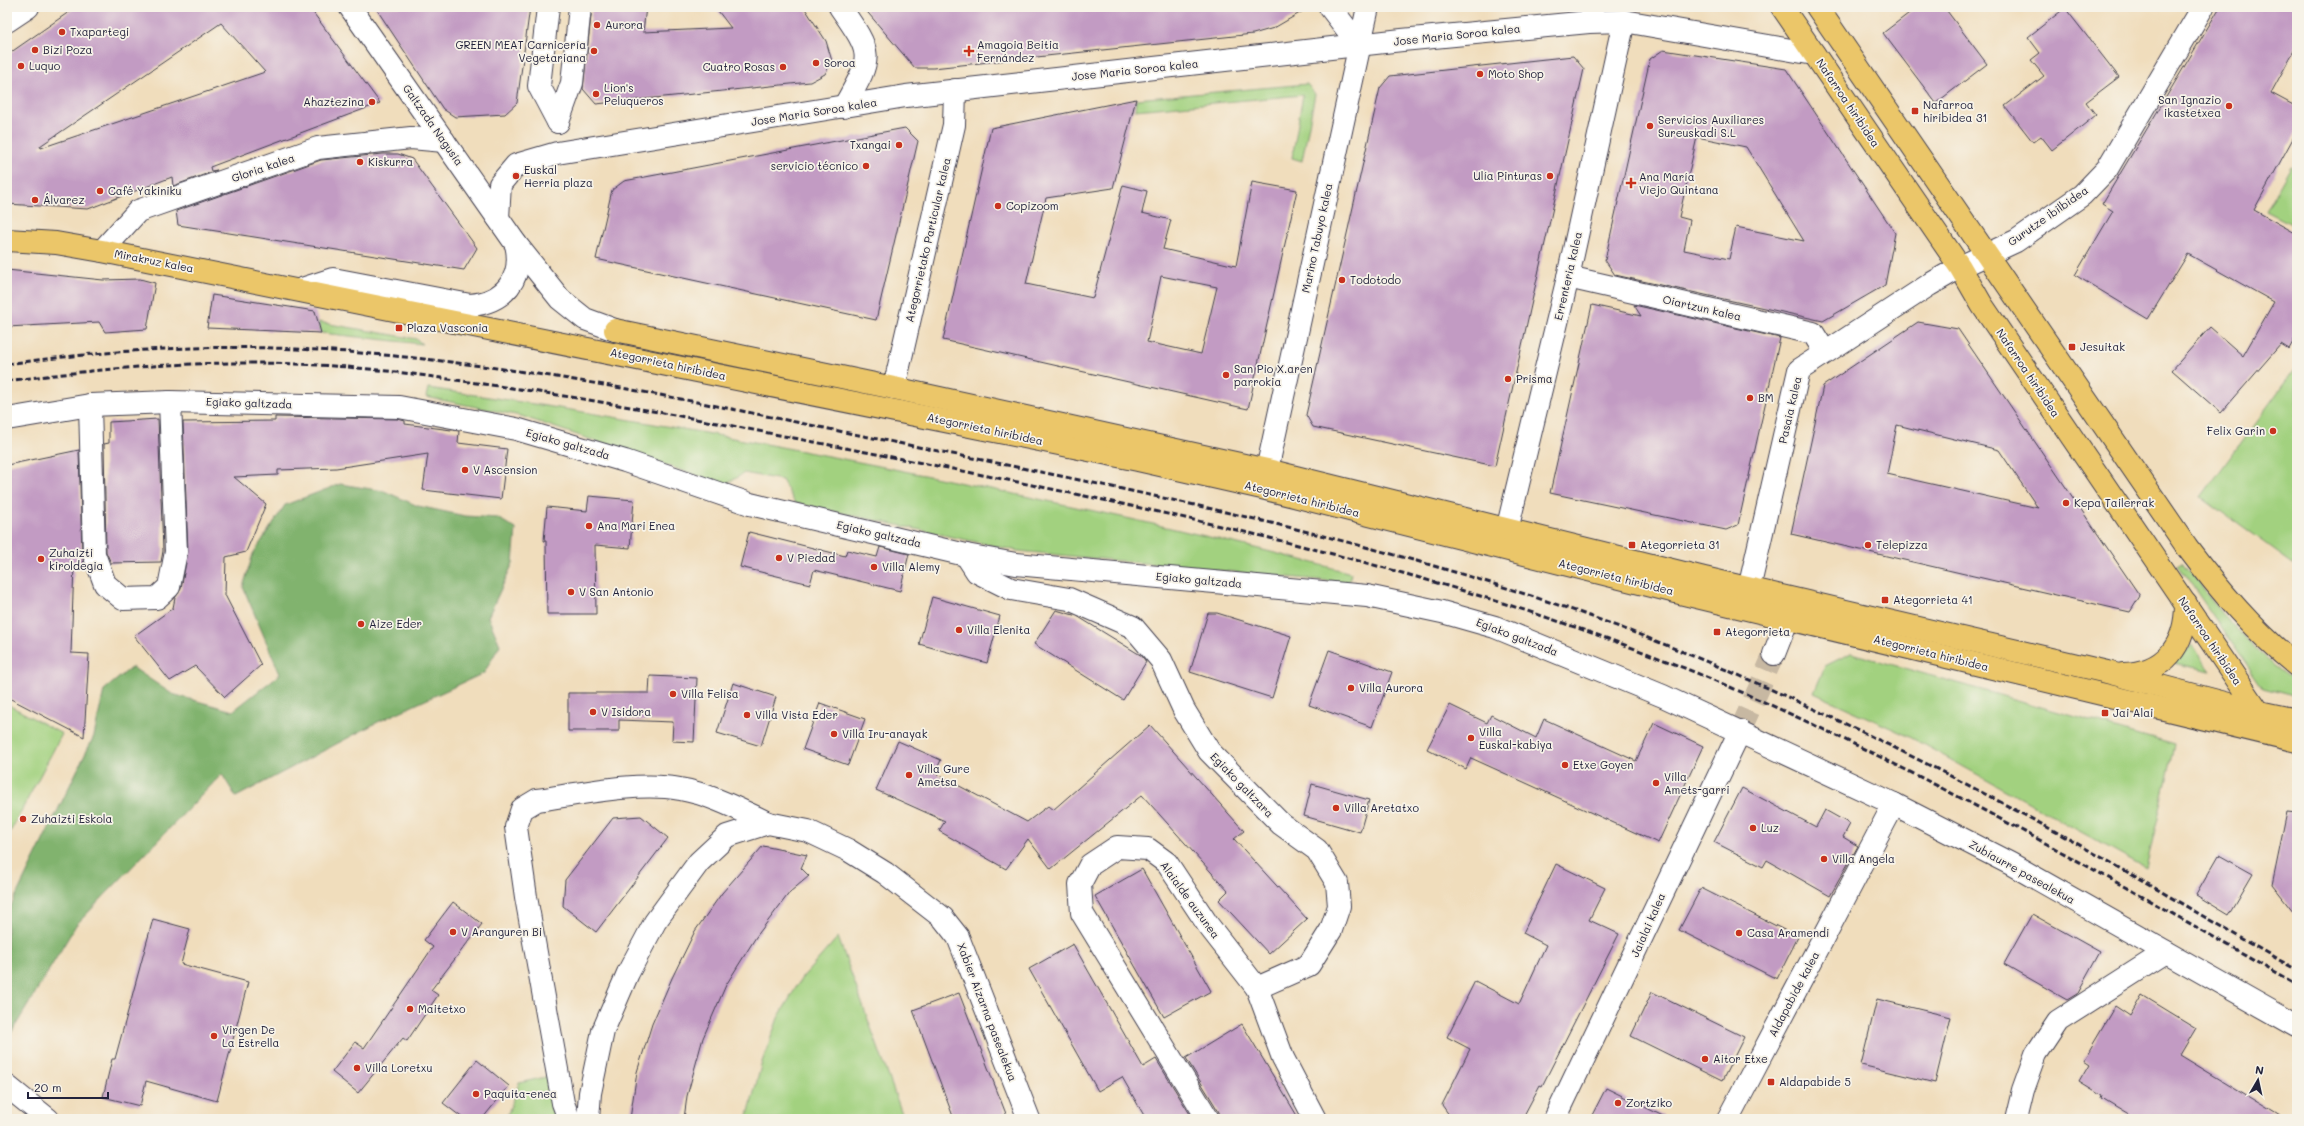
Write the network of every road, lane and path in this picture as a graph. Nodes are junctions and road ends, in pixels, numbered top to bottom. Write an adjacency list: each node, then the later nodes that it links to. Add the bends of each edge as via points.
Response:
1 (28, 7): 11 (street)
2 (350, 7): 17 (street, Galtzada Nagusia)
3 (548, 7): 4 (street, via 539,86 558,122 572,83)
4 (580, 7)
5 (840, 7): 16 (street, via 862,40 866,53 864,70)
6 (1330, 7): 13 (street)
7 (1368, 7): 13 (street, Marino Tabuyo kalea)
8 (1782, 7): 14 (main road, Nafarroa hiribidea)
9 (1817, 7): 22 (main road)
10 (2203, 7): 22 (street, Gurutze ibilbidea, via 2107,169 2082,195 2016,241)
11 (7, 21)
12 (1624, 21): 13 (street, Jose Maria Soroa kalea, via 1581,22); 14 (street, Jose Maria Soroa kalea); 24 (street, Errenteria kalea)
13 (1359, 45): 15 (street, Jose Maria Soroa kalea); 32 (street, Marino Tabuyo kalea)
14 (1814, 54): 23 (main road, Nafarroa hiribidea)
15 (955, 90): 16 (street, Jose Maria Soroa kalea); 28 (street, Ategorrietako Particular kalea, via 954,125)
16 (844, 107): 18 (street, Jose Maria Soroa kalea, via 557,152 516,165 500,184)
17 (444, 141): 18 (street, Galtzada Nagusia); 21 (street, Gloria kalea, via 410,138 318,148 138,211)
18 (498, 218): 20 (street, Galtzada Nagusia)
19 (7, 240): 21 (main road, Mirakruz kalea, via 56,243)
20 (516, 244): 25 (street, via 518,264 511,283 503,293 482,304 470,305 333,279); 26 (street, Galtzada Nagusia, via 572,311 600,326)
21 (102, 250): 25 (main road, Mirakruz kalea)
22 (1987, 256): 23 (street, Gurutze ibilbidea); 41 (main road, via 2187,547 2226,598 2251,625)
23 (1960, 267): 27 (street, Pasaia kalea); 37 (main road, Nafarroa hiribidea, via 1982,305)
24 (1568, 277): 27 (street, Oiartzun kalea, via 1813,333); 33 (street, Errenteria kalea)
25 (299, 290): 38 (main road, Ategorrieta hiribidea, via 1145,462 1262,488)
26 (615, 330): 28 (main road, Ategorrieta hiribidea)
27 (1825, 352): 35 (street, Pasaia kalea, via 1799,370)
28 (894, 388): 32 (main road, Ategorrieta hiribidea)
29 (170, 402): 30 (street, Egiako galtzada); 30 (street, via 176,552 169,587 157,598 123,599 105,584 94,554); 34 (street, Egiako galtzada, via 399,408 516,429 625,461 750,504)
30 (90, 405): 31 (street, Egiako galtzada)
31 (7, 420)
32 (1267, 470): 33 (main road, Ategorrieta hiribidea)
33 (1506, 530): 35 (main road, Ategorrieta hiribidea)
34 (966, 555): 45 (street, Egiako galtzada, via 1016,564 1367,596 1442,612 1502,630 1656,693); 50 (street, Egiako galtzara, via 977,572 1011,589 1069,599 1133,627 1161,660 1184,710 1209,751 1280,824 1317,850 1337,883 1339,906 1331,930 1309,965)
35 (1749, 589): 36 (main road, Ategorrieta hiribidea); 38 (street)
36 (1782, 597): 39 (street); 42 (main road, Ategorrieta hiribidea)
37 (2186, 604): 42 (main road, via 2183,632 2169,656 2146,671 2120,675); 43 (main road, Nafarroa hiribidea)
38 (1756, 611): 39 (main road, Ategorrieta hiribidea)
39 (1788, 618): 40 (street); 46 (main road, Ategorrieta hiribidea)
40 (1774, 654)
41 (2297, 666)
42 (2107, 672): 43 (main road, Ategorrieta hiribidea)
43 (2259, 712): 44 (main road, Ategorrieta hiribidea); 46 (main road, Nafarroa hiribidea)
44 (2297, 720)
45 (1740, 732): 47 (street, Zubiaurre pasealekua); 60 (street, Jaialai kalea)
46 (2287, 739)
47 (1894, 804): 49 (street, Zubiaurre pasealekua, via 2011,864); 61 (street, Aldapabide kalea)
48 (768, 823): 55 (street, Xabier Aizarna pasealekua, via 724,803 680,789 649,786 537,800 522,809 516,826 526,897 563,1103); 56 (street, Xabier Aizarna pasealekua, via 726,836 699,862 655,922 628,973 603,1031 590,1093); 57 (street, Xabier Aizarna pasealekua, via 808,831 848,850 885,873 943,918 958,938)
49 (2166, 952): 51 (street, Zubiaurre pasealekua); 62 (street, via 2058,1021 2036,1054)
50 (1257, 988): 58 (street, Alaialde auzunea, via 1208,925 1167,863 1148,849 1117,847 1090,865 1080,884 1082,913); 59 (street, Alaialde auzunea, via 1283,1058)
51 (2297, 1026)
52 (7, 1086): 53 (street)
53 (24, 1111): 54 (street)
54 (48, 1119)
55 (570, 1119)
56 (588, 1119)
57 (1029, 1119)
58 (1208, 1119)
59 (1315, 1119)
60 (1555, 1119)
61 (1728, 1119)
62 (2016, 1119)

